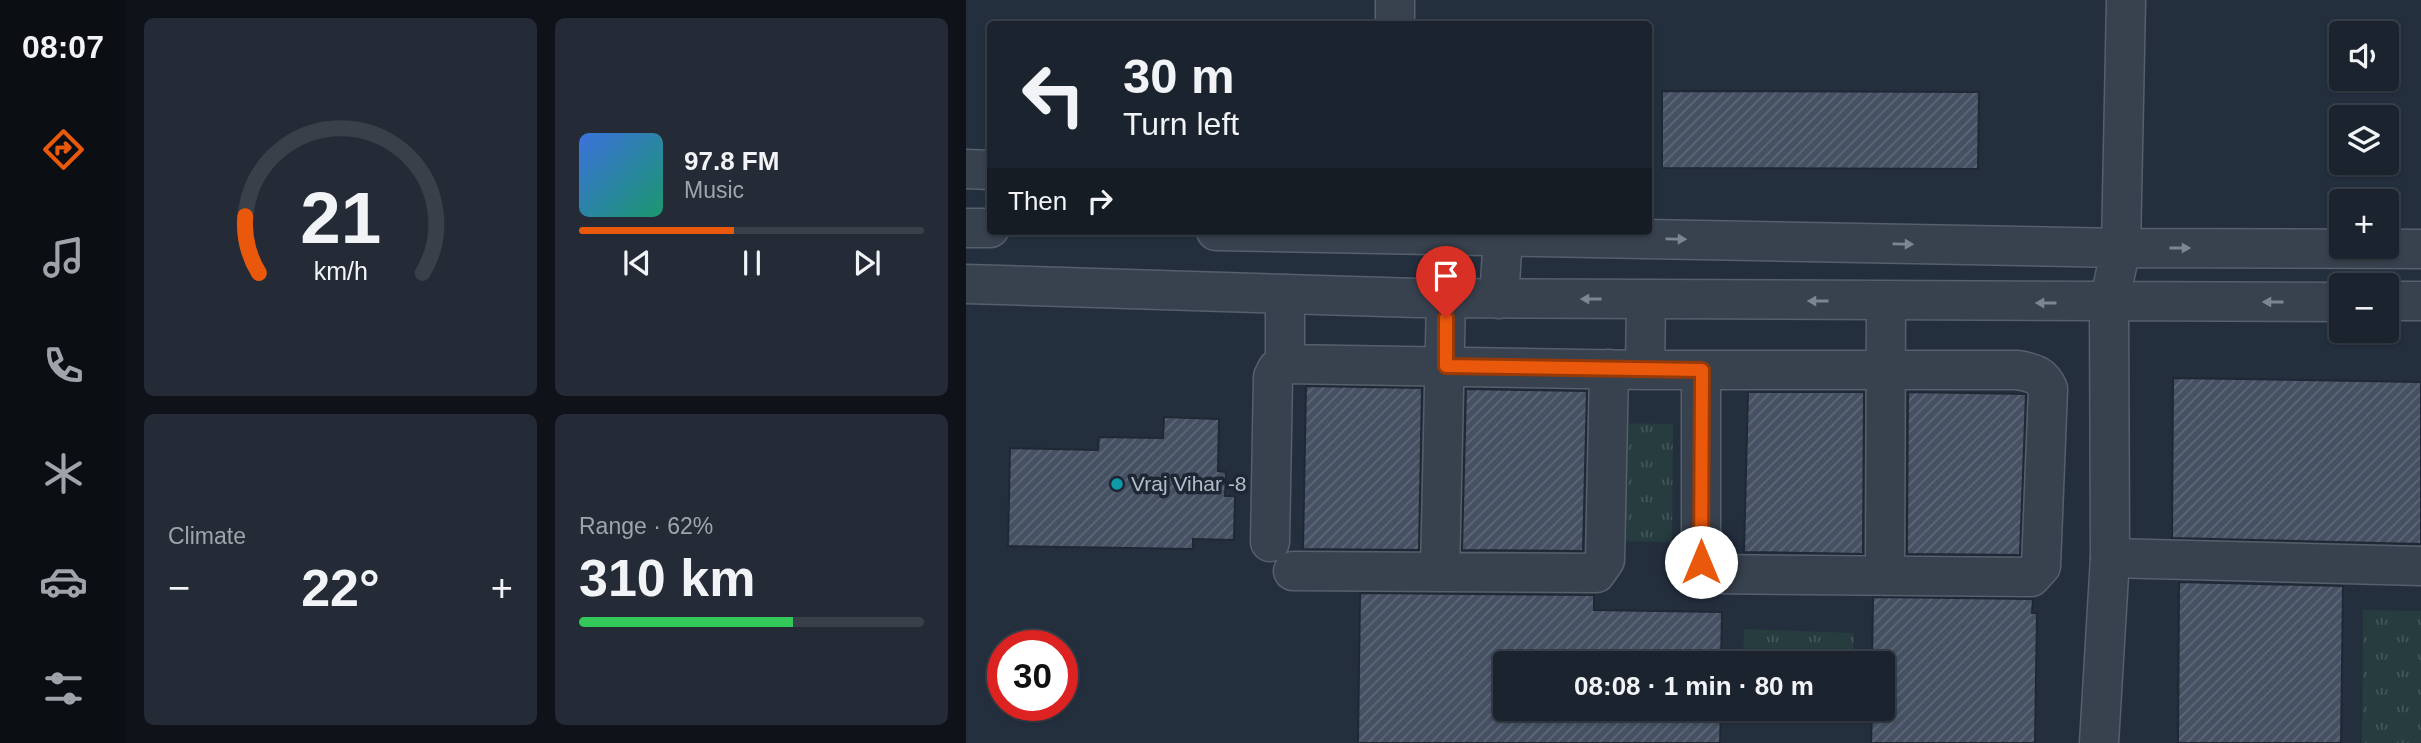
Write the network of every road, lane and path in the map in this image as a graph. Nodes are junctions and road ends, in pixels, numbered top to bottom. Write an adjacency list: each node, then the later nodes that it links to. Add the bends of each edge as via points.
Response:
1 (1395, 0): 3 (street)
2 (2126, 0): 10 (street)
3 (1395, 21)
4 (966, 169): 5 (street)
5 (987, 170)
6 (966, 228): 7 (street)
7 (987, 228)
8 (1446, 235): 9 (street)
9 (1503, 236): 10 (street, one-way to 10); 15 (street)
10 (2121, 248): 11 (street, one-way to 11); 21 (street)
11 (2421, 249)
12 (966, 284): 13 (street)
13 (1285, 294): 14 (street); 22 (street)
14 (1446, 299): 15 (street); 23 (street)
15 (1499, 299): 16 (street, one-way to 15)
16 (1646, 300): 19 (street, one-way to 16); 24 (street)
17 (2399, 301): 18 (street)
18 (2421, 301)
19 (1886, 302): 21 (street, one-way to 19); 26 (street)
20 (2329, 302): 21 (street, one-way to 21)
21 (2109, 303): 27 (street)
22 (1285, 364): 23 (street); 29 (street, via 1273,377 1281,557)
23 (1446, 366): 24 (street); 29 (street)
24 (1627, 370): 25 (street); 29 (street, via 1601,568 1587,574)
25 (1702, 370): 26 (street); 30 (street, via 1703,568 1714,575)
26 (1886, 370): 30 (street); 30 (street, via 2018,370 2044,379 2048,389 2042,566 2038,573 2031,577)
27 (2110, 558): 28 (street); 31 (street)
28 (2421, 566)
29 (1440, 572)
30 (1885, 576)
31 (2099, 743)

